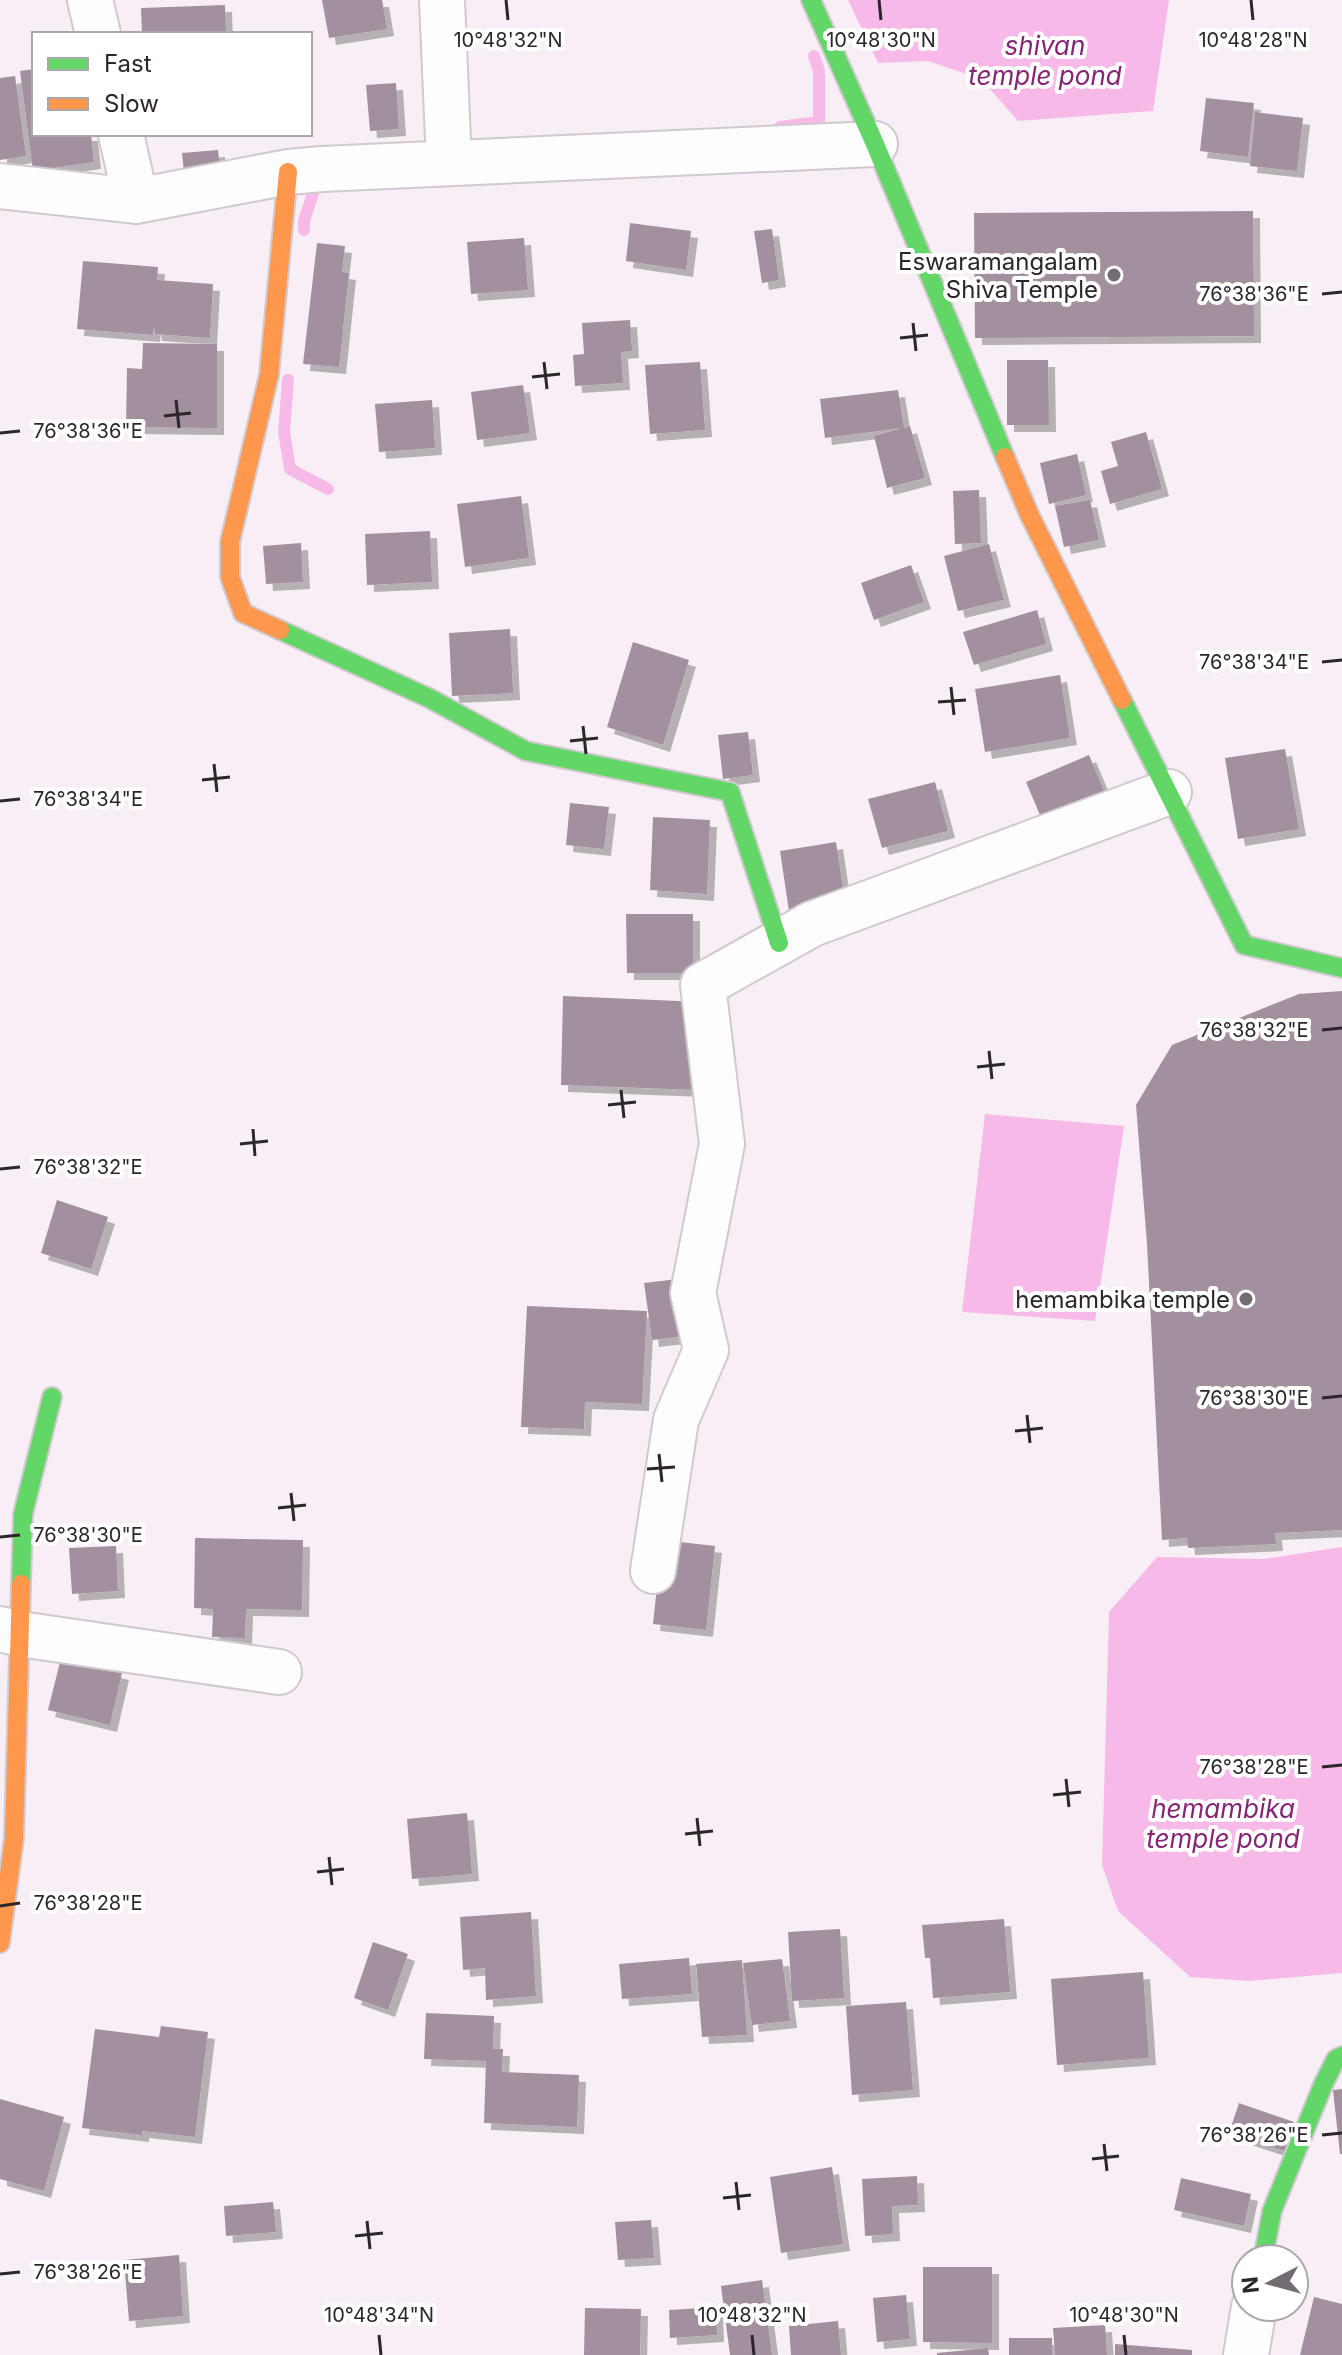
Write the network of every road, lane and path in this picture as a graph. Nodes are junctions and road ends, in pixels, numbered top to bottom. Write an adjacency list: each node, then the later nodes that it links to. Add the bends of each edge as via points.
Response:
1 (90, 0): 4 (street)
2 (442, 0): 7 (street)
3 (811, 0): 6 (street)
4 (98, 32)
5 (121, 136): 10 (street)
6 (875, 144): 7 (street); 11 (street, via 1030,516)
7 (449, 163): 8 (street)
8 (288, 172): 10 (street); 12 (street, via 269,375 230,542 230,577 243,613 429,698 526,751 730,792)
9 (0, 186): 10 (street)
10 (136, 201)
11 (1169, 792): 12 (street, via 812,924); 13 (street, via 1244,945)
12 (779, 943): 15 (street, via 703,985 722,1144 693,1293 706,1350 676,1420)
13 (1342, 968)
14 (52, 1397): 16 (street, via 23,1514)
15 (653, 1571)
16 (10, 1631): 17 (street); 18 (street, via 14,1838)
17 (279, 1672)
18 (0, 1943)
19 (1342, 2056): 20 (street, via 1323,2085 1272,2211)
20 (1266, 2243)
21 (1251, 2323): 22 (street)
22 (1246, 2355)

